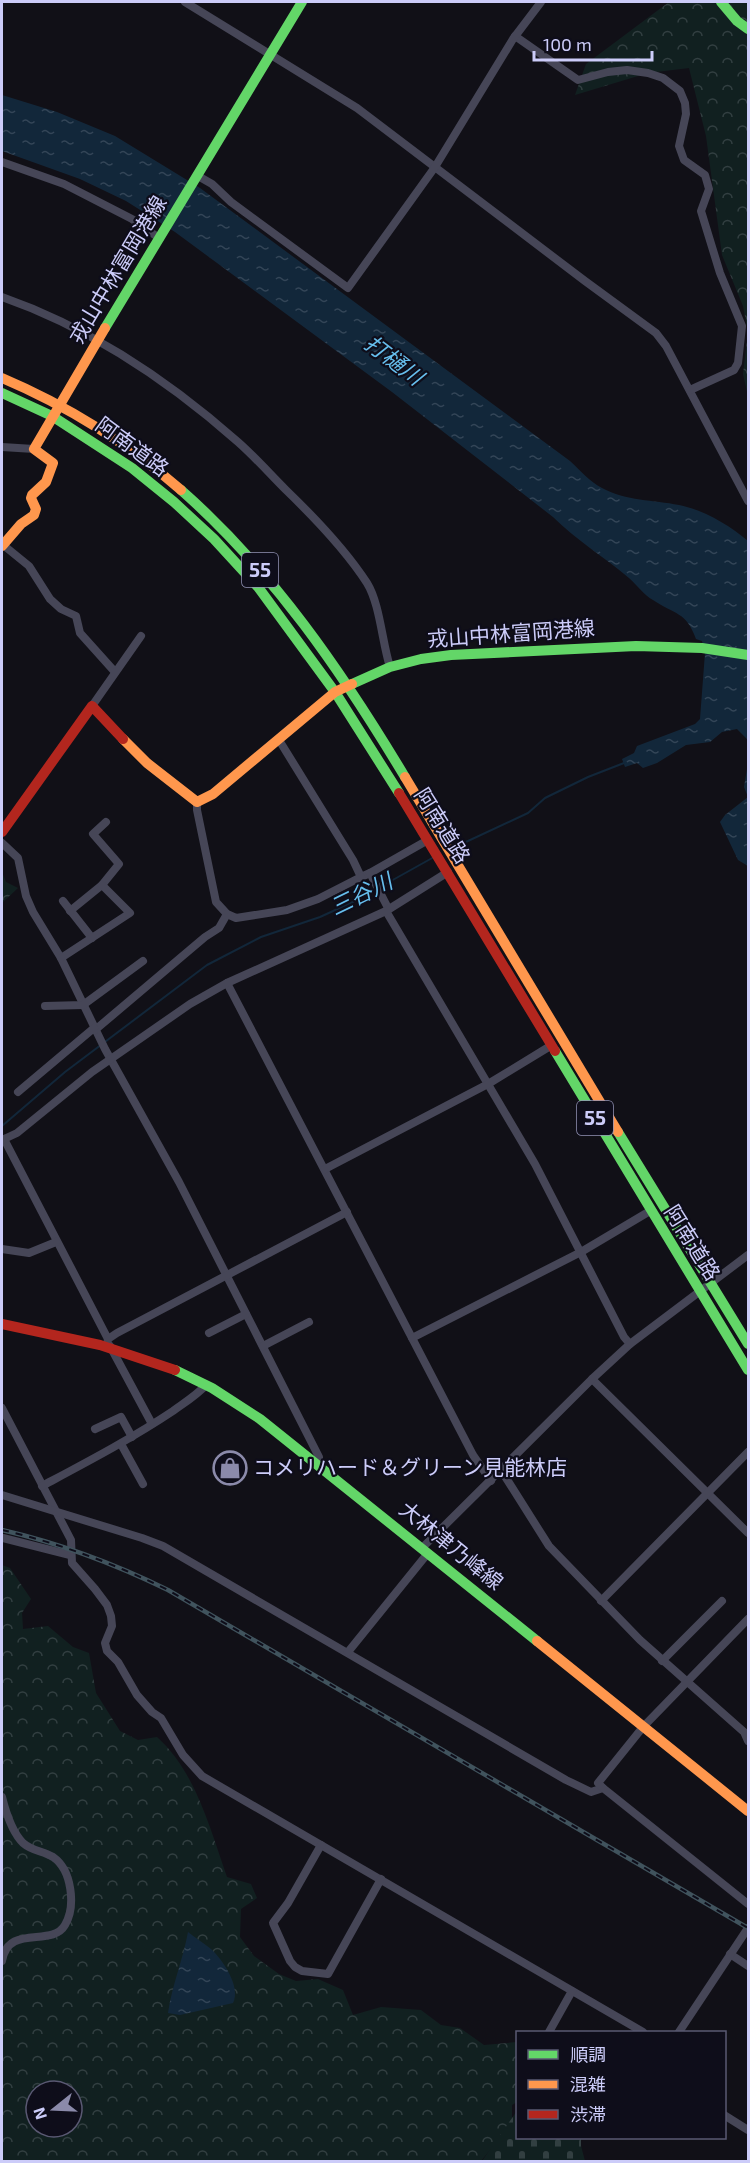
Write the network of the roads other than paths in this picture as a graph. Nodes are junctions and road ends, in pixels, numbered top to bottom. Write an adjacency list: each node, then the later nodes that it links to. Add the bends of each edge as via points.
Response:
1 (185, 2): 7 (street)
2 (302, 2): 7 (main road, 戎山中林富岡港線)
3 (541, 2): 6 (street)
4 (721, 2): 5 (main road)
5 (748, 28)
6 (515, 36): 9 (street); 15 (street, via 578,80 627,70 663,78 680,91 686,114 679,146 684,160 705,174 709,189 701,211 742,326 734,370)
7 (269, 55): 9 (street, via 357,108); 10 (main road, 戎山中林富岡港線)
8 (2, 162): 11 (street, via 64,184)
9 (435, 167): 10 (street, via 348,288 212,184); 15 (street, via 656,333)
10 (196, 178): 11 (main road, 戎山中林富岡港線)
11 (160, 236): 13 (main road, 戎山中林富岡港線)
12 (2, 297): 13 (street)
13 (98, 341): 17 (main road, 戎山中林富岡港線); 25 (street, via 181,396 239,442 303,507 367,584)
14 (2, 378): 17 (main road, 阿南道路 / 55)
15 (690, 390): 21 (street)
16 (2, 393): 18 (main road, 阿南道路 / 55)
17 (59, 404): 18 (main road, 戎山中林富岡港線); 27 (main road, 阿南道路 / 55, via 138,456 220,527 267,578)
18 (52, 416): 20 (main road, 戎山中林富岡港線); 28 (main road, 阿南道路 / 55, via 132,468 214,539 258,587)
19 (2, 447): 20 (street)
20 (34, 449): 22 (main road, via 53,463 49,475 32,495 34,515)
21 (748, 501)
22 (2, 545): 26 (street, via 29,566 50,599 76,616 80,633)
23 (141, 636): 26 (street)
24 (748, 656): 25 (main road, 戎山中林富岡港線, via 702,648 636,646 452,655)
25 (390, 667): 27 (main road, 戎山中林富岡港線)
26 (115, 672): 29 (street)
27 (348, 686): 28 (main road, 戎山中林富岡港線); 64 (main road, 阿南道路 / 55)
28 (336, 692): 30 (main road, 戎山中林富岡港線); 34 (main road, 阿南道路 / 55)
29 (92, 706): 31 (main road, via 147,763); 33 (main road)
30 (279, 740): 31 (main road, 戎山中林富岡港線, via 213,794); 38 (street)
31 (197, 802): 43 (street, via 216,902)
32 (105, 822): 39 (street, via 93,834 119,864)
33 (2, 832)
34 (428, 841): 36 (main road, 阿南道路 / 55); 37 (street)
35 (2, 843): 45 (street, via 18,858 26,896)
36 (446, 869): 41 (street); 51 (main road, 阿南道路 / 55)
37 (372, 876): 38 (street); 41 (street)
38 (361, 877): 43 (street, via 287,910 236,918)
39 (102, 885): 42 (street); 44 (street, via 130,913)
40 (63, 901): 42 (street)
41 (386, 907): 47 (street); 53 (street)
42 (70, 910): 44 (street)
43 (227, 914): 50 (street, via 219,928)
44 (92, 938): 45 (street)
45 (61, 958): 48 (street)
46 (143, 961): 48 (street)
47 (228, 983): 52 (street); 56 (street)
48 (83, 1005): 49 (street); 50 (street)
49 (45, 1006)
50 (96, 1031): 52 (street); 54 (street)
51 (552, 1045): 53 (street); 57 (main road, 阿南道路 / 55)
52 (110, 1060): 55 (street); 63 (street)
53 (488, 1084): 56 (street); 61 (street, via 536,1164)
54 (18, 1092)
55 (3, 1140): 59 (street)
56 (325, 1169): 58 (street)
57 (650, 1211): 61 (street); 65 (main road, 阿南道路 / 55)
58 (347, 1212): 63 (street); 70 (street)
59 (56, 1242): 60 (street, via 29,1253); 71 (street)
60 (2, 1249)
61 (581, 1252): 70 (street); 72 (street)
62 (748, 1255): 64 (street)
63 (226, 1275): 66 (street); 71 (street)
64 (709, 1283): 65 (street); 73 (main road, 阿南道路 / 55)
65 (699, 1291): 72 (street); 75 (main road, 阿南道路 / 55)
66 (246, 1314): 69 (street); 74 (street)
67 (309, 1322): 74 (street)
68 (2, 1324): 71 (main road, 大林津乃峰線)
69 (209, 1333)
70 (412, 1338): 86 (street)
71 (108, 1343): 77 (main road, 大林津乃峰線); 79 (street)
72 (630, 1344): 76 (street)
73 (748, 1344)
74 (263, 1346): 84 (street, via 319,1457)
75 (748, 1370)
76 (592, 1379): 85 (street); 89 (street)
77 (206, 1385): 79 (street); 84 (main road, 大林津乃峰線, via 258,1417)
78 (2, 1408): 88 (street)
79 (152, 1424): 81 (street)
80 (95, 1428): 81 (street, via 120,1417)
81 (132, 1437): 82 (street)
82 (121, 1444): 87 (street); 88 (street)
83 (748, 1452): 89 (street)
84 (319, 1465): 94 (main road, 大林津乃峰線)
85 (501, 1470): 86 (street); 97 (street, via 549,1546)
86 (490, 1481): 94 (street)
87 (143, 1484)
88 (42, 1486): 91 (street)
89 (708, 1494): 92 (street); 97 (street)
90 (2, 1495): 91 (street)
91 (56, 1512): 95 (street, via 71,1540); 99 (street, via 163,1546)
92 (748, 1533)
93 (3, 1538): 95 (street)
94 (425, 1550): 99 (street); 102 (main road, 大林津乃峰線)
95 (70, 1555): 107 (street, via 72,1563 107,1605 112,1626 105,1643 107,1652 118,1662 136,1695 161,1718 183,1755 202,1776)
96 (723, 1600): 100 (street)
97 (601, 1601): 100 (street)
98 (748, 1619): 101 (street)
99 (348, 1652): 104 (street, via 575,1785 591,1792)
100 (662, 1661): 101 (street)
101 (685, 1683): 102 (street); 103 (street, via 744,1732)
102 (643, 1727): 104 (street, via 598,1783); 106 (main road, 大林津乃峰線)
103 (748, 1741)
104 (603, 1788): 109 (street)
105 (2, 1797): 112 (street, via 17,1835 30,1848 60,1863 70,1888 63,1928 12,1942)
106 (748, 1812)
107 (321, 1845): 108 (street); 108 (street, via 273,1923 290,1961 302,1971 328,1974)
108 (381, 1879): 114 (street)
109 (748, 1904)
110 (748, 1928): 111 (street)
111 (730, 1954): 113 (street); 117 (street)
112 (2, 1961)
113 (748, 1966)
114 (572, 1991): 115 (street); 116 (street)
115 (550, 2031)
116 (641, 2031)
117 (680, 2031)
118 (726, 2116): 119 (street)
119 (748, 2130)

